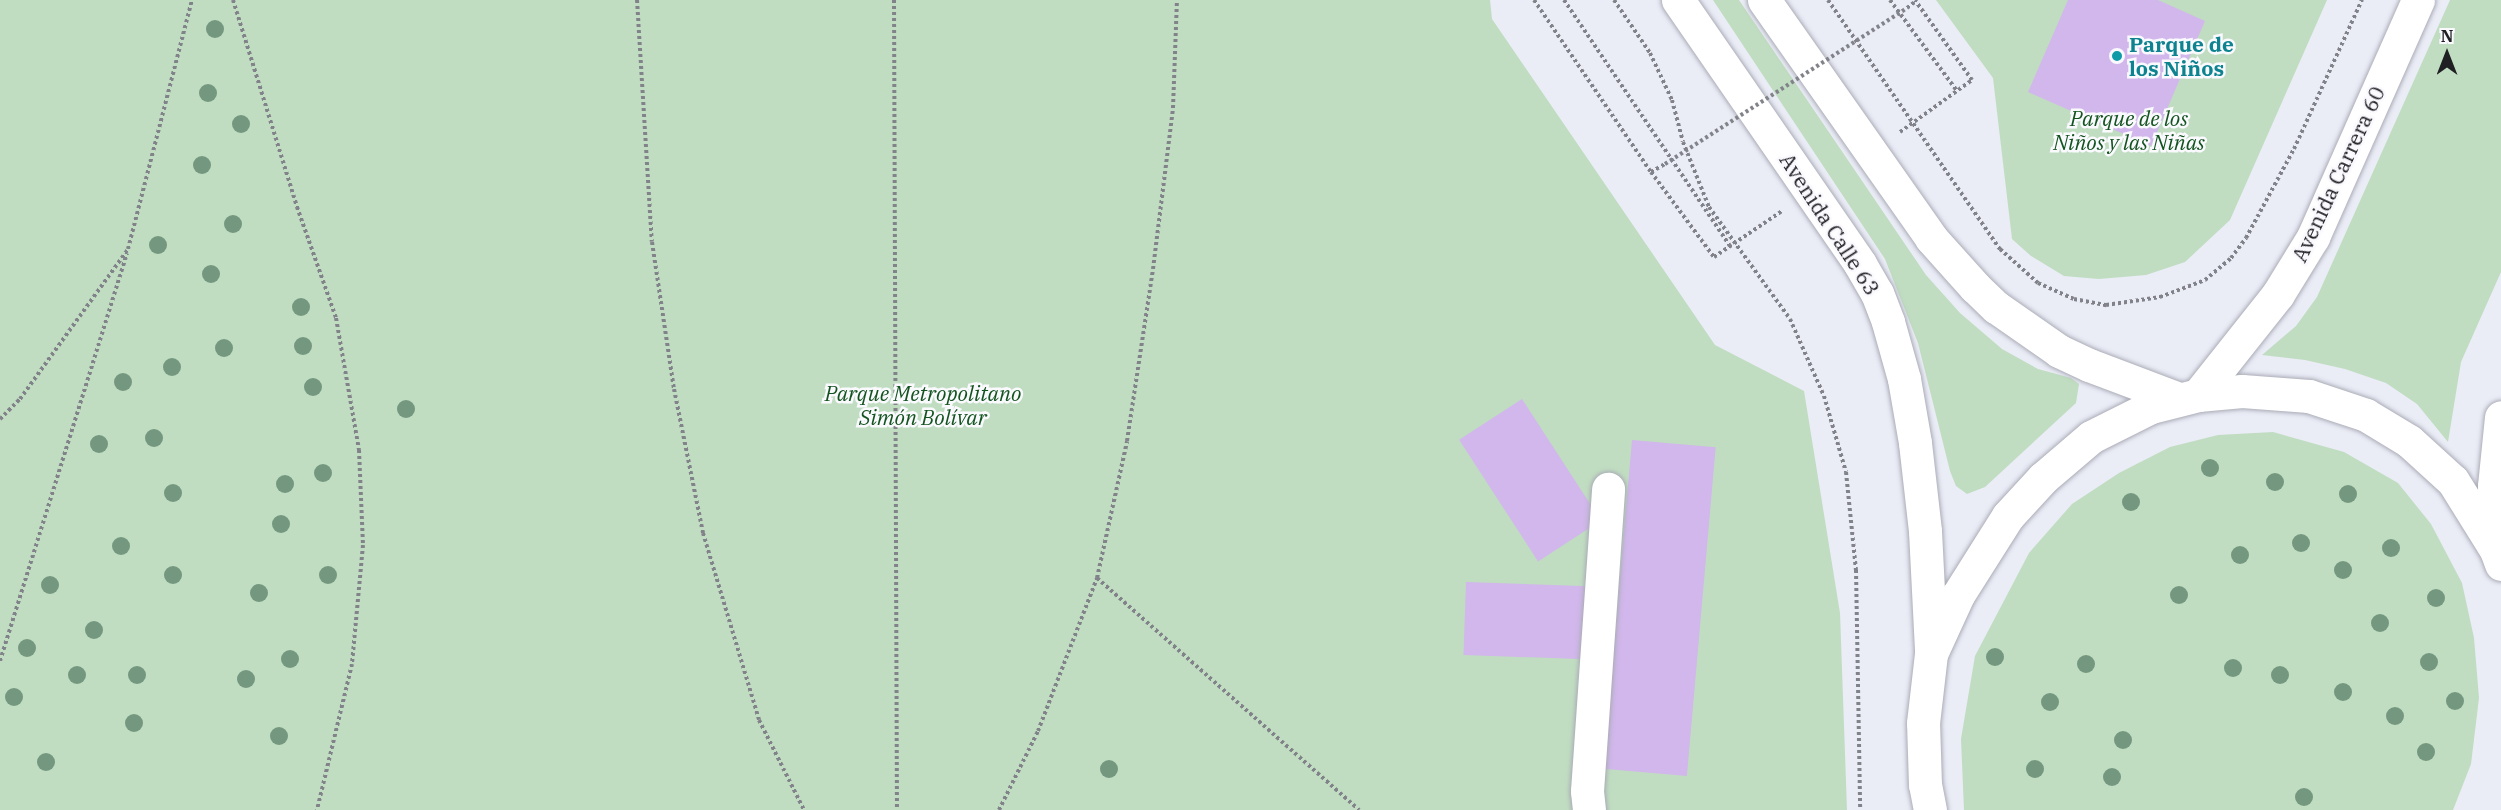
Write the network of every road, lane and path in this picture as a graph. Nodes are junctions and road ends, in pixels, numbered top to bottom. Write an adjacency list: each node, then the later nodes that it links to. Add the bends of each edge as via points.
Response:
1 (192, 0): 23 (path)
2 (233, 0): 32 (path, via 336,318 359,450 363,545 352,664)
3 (637, 0): 33 (path, via 652,242 674,389 702,533 759,720)
4 (894, 0): 34 (path)
5 (1177, 0): 29 (path, via 1173,108 1153,269 1127,441)
6 (1534, 0): 19 (path)
7 (1564, 0): 22 (path)
8 (1614, 0): 21 (path, via 1650,53 1672,100 1683,142 1710,207)
9 (1678, 0): 20 (main road, Avenida Calle 63)
10 (1764, 0): 18 (main road)
11 (1828, 0): 17 (path)
12 (1890, 0): 16 (path)
13 (1916, 0): 16 (path, via 1972,80); 19 (path, bridge)
14 (2362, 0): 17 (path, via 2294,149 2246,238 2231,258 2205,280 2160,297 2106,305 2074,298 2038,283 2000,249)
15 (2418, 0): 24 (main road, Avenida Carrera 60, via 2313,237 2278,294)
16 (1957, 91): 17 (path)
17 (1914, 122): 18 (path)
18 (1870, 153): 24 (main road, via 1952,264 1996,307 2060,351 2089,365)
19 (1652, 172): 22 (path, via 1714,257)
20 (1810, 192): 21 (path); 30 (main road, Avenida Calle 63, via 1877,293 1904,379 1925,531)
21 (1736, 243): 22 (path); 38 (path, via 1790,319 1824,396 1846,472 1856,570)
22 (1730, 246)
23 (128, 249): 26 (path, via 20,399); 31 (path)
24 (2189, 397): 28 (main road, via 2242,391 2309,396 2366,415 2409,441 2453,481); 30 (main road, via 2151,407 2091,437 2043,478 2008,516 1983,552)
25 (2501, 417): 28 (main road, via 2494,486)
26 (0, 419)
27 (1608, 489): 37 (main road, via 1587,791)
28 (2498, 557)
29 (1097, 578): 35 (path, via 1038,731); 36 (path)
30 (1931, 654): 39 (main road, via 1923,723)
31 (0, 661)
32 (317, 810)
33 (804, 810)
34 (897, 810)
35 (999, 810)
36 (1359, 810)
37 (1589, 810)
38 (1860, 810)
39 (1930, 810)

